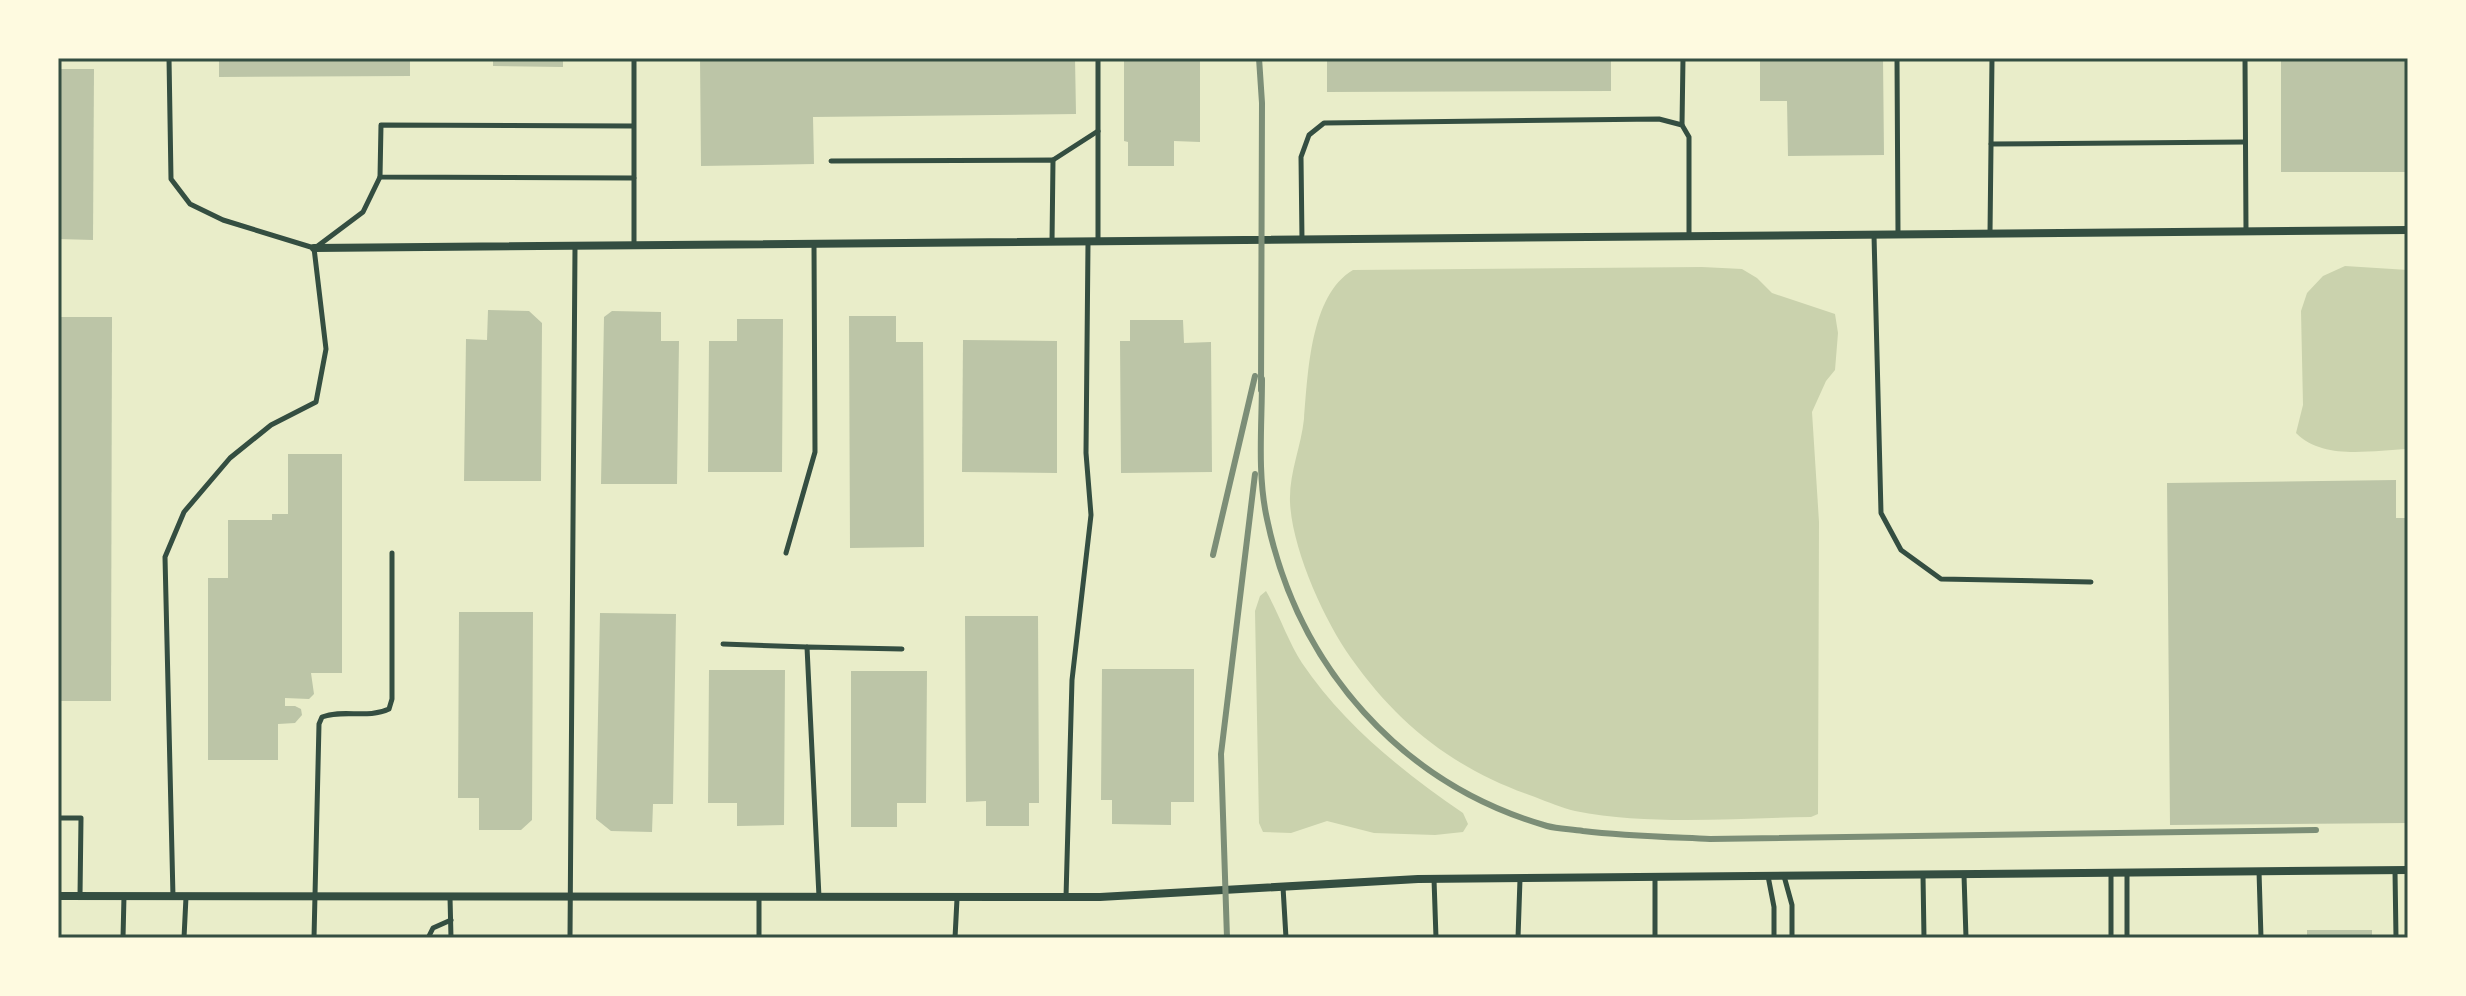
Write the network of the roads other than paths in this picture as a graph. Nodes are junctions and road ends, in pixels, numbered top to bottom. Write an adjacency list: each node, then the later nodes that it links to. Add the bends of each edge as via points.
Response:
1 (169, 58): 28 (lane, via 171,179 190,204 223,220)
2 (634, 58): 9 (lane)
3 (1098, 58): 10 (lane)
4 (1683, 58): 8 (lane)
5 (1897, 58): 21 (lane)
6 (1992, 58): 12 (lane)
7 (2245, 58): 11 (lane)
8 (1682, 125): 22 (lane, via 1689,137); 23 (lane, via 1659,119 1324,123 1309,135 1301,157)
9 (633, 126): 15 (lane, via 381,125); 16 (lane)
10 (1098, 131): 13 (lane); 25 (lane)
11 (2245, 142): 12 (lane); 18 (lane)
12 (1991, 144): 19 (lane)
13 (1053, 160): 14 (lane); 24 (lane)
14 (831, 161)
15 (380, 177): 16 (lane); 28 (lane, via 363,212)
16 (634, 178): 27 (lane)
17 (2408, 230): 18 (street)
18 (2246, 232): 19 (street)
19 (1990, 234): 21 (street)
20 (1874, 235): 21 (street); 22 (street); 32 (lane, via 1881,513 1901,550 1941,579)
21 (1898, 235)
22 (1689, 237): 23 (street)
23 (1302, 241): 25 (street)
24 (1052, 243): 25 (street); 26 (street)
25 (1093, 243): 60 (lane, via 1086,453 1091,515 1072,680)
26 (814, 245): 27 (street); 31 (lane, via 815,452)
27 (634, 247): 29 (street)
28 (314, 248): 29 (street); 53 (lane, via 326,349 316,402 271,425 230,458 184,512 165,557)
29 (575, 248): 57 (lane)
30 (392, 553): 55 (lane, via 389,709 332,713 319,724)
31 (786, 553)
32 (2091, 582)
33 (723, 644): 34 (lane)
34 (807, 647): 35 (lane); 59 (lane)
35 (902, 649)
36 (58, 818): 51 (lane, via 81,818)
37 (2395, 870): 38 (street); 39 (street); 82 (lane)
38 (2408, 870)
39 (2259, 871): 40 (street); 81 (lane)
40 (2127, 872): 41 (street); 80 (lane)
41 (2111, 873): 42 (street); 79 (lane)
42 (1964, 874): 45 (street); 78 (lane)
43 (1768, 875): 44 (street); 46 (street); 75 (lane)
44 (1784, 875): 45 (street); 76 (lane, via 1792,905)
45 (1923, 875): 77 (lane)
46 (1655, 876): 47 (street); 74 (lane)
47 (1520, 878): 48 (street); 73 (lane)
48 (1434, 879): 49 (street); 72 (lane)
49 (1283, 887): 60 (street); 71 (lane)
50 (58, 896): 51 (street)
51 (80, 896): 52 (street)
52 (124, 896): 53 (street); 63 (lane)
53 (173, 897): 54 (street)
54 (186, 897): 55 (street); 64 (lane)
55 (315, 897): 56 (street); 65 (lane)
56 (450, 897): 57 (street); 62 (lane)
57 (570, 897): 58 (street); 68 (lane)
58 (759, 898): 59 (street); 69 (lane)
59 (819, 898): 61 (street)
60 (1066, 898): 61 (street)
61 (957, 899): 70 (lane)
62 (451, 920): 66 (lane, via 433,928); 67 (lane)
63 (123, 938)
64 (184, 938)
65 (314, 938)
66 (428, 938)
67 (451, 938)
68 (570, 938)
69 (759, 938)
70 (955, 938)
71 (1286, 938)
72 (1436, 938)
73 (1518, 938)
74 (1655, 938)
75 (1774, 938)
76 (1792, 938)
77 (1924, 938)
78 (1966, 938)
79 (2111, 938)
80 (2127, 938)
81 (2261, 938)
82 (2396, 938)

